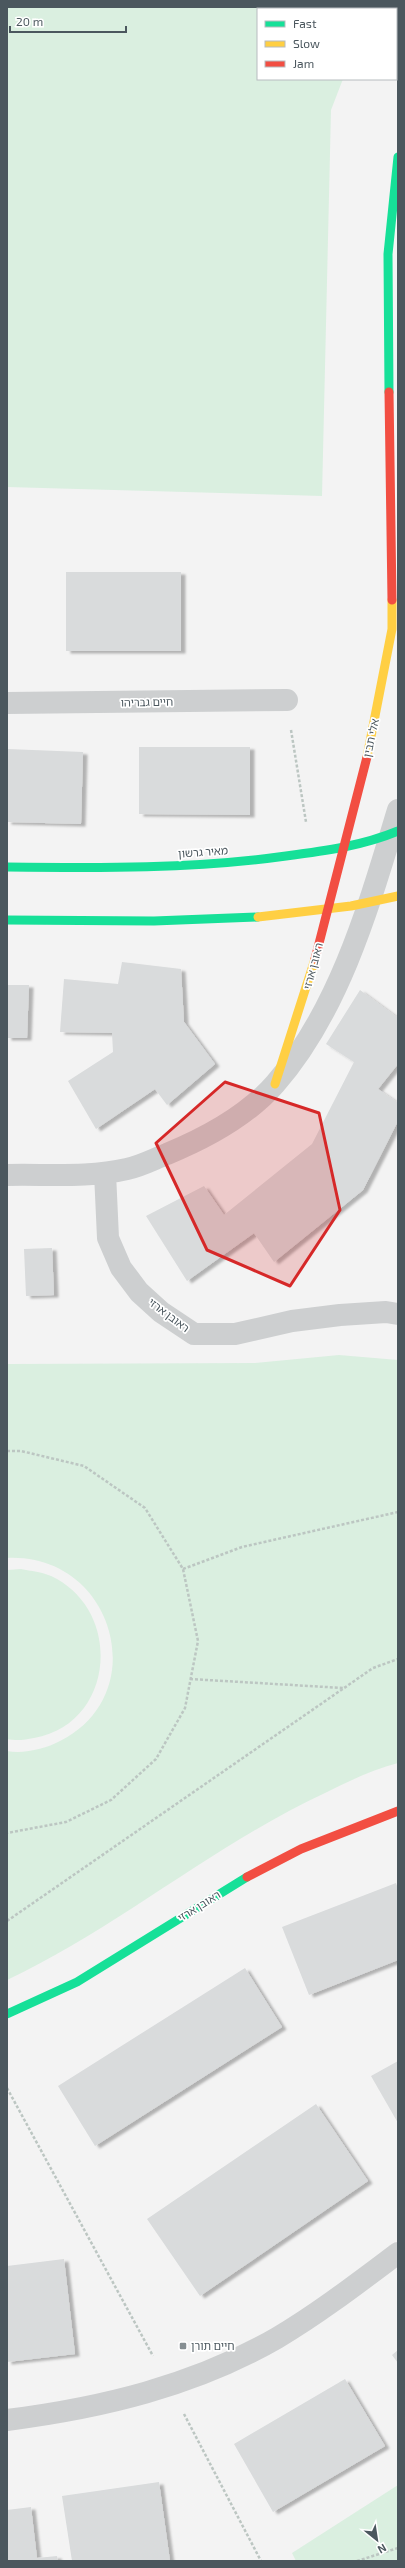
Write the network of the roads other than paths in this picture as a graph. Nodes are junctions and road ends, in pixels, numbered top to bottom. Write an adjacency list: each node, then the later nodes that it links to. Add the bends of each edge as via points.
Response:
1 (398, 157): 2 (street, אלי תבין, via 388,254)
2 (395, 639): 7 (street, אלי תבין)
3 (287, 700): 4 (street, חיים גבריהו)
4 (7, 703)
5 (398, 810): 6 (street)
6 (394, 833): 7 (street, מאיר גרשון); 10 (street)
7 (345, 847): 8 (street, מאיר גרשון, via 266,859 198,865); 11 (street, ראובן ארזי)
8 (7, 868)
9 (398, 896): 10 (street)
10 (369, 903): 11 (street); 13 (street, ראובן ארזי, via 348,958 323,1010 301,1048)
11 (328, 909): 12 (street, via 235,918 112,922); 13 (street, ראובן ארזי, via 295,1028)
12 (7, 920)
13 (275, 1084): 14 (street, ראובן ארזי, via 241,1114 209,1136 129,1169)
14 (105, 1173): 15 (street, ראובן ארזי); 16 (street, ראובן ארזי, via 108,1238 121,1268 139,1292 161,1312 194,1334 235,1334 292,1321 340,1315 386,1312)
15 (7, 1174)
16 (398, 1314)
17 (398, 1811): 18 (street, ראובן ארזי, via 294,1853 232,1885 77,1982)
18 (7, 2014)
19 (398, 2253): 20 (street, via 326,2306 276,2338 231,2361 169,2386 121,2401 64,2413)
20 (7, 2420)

